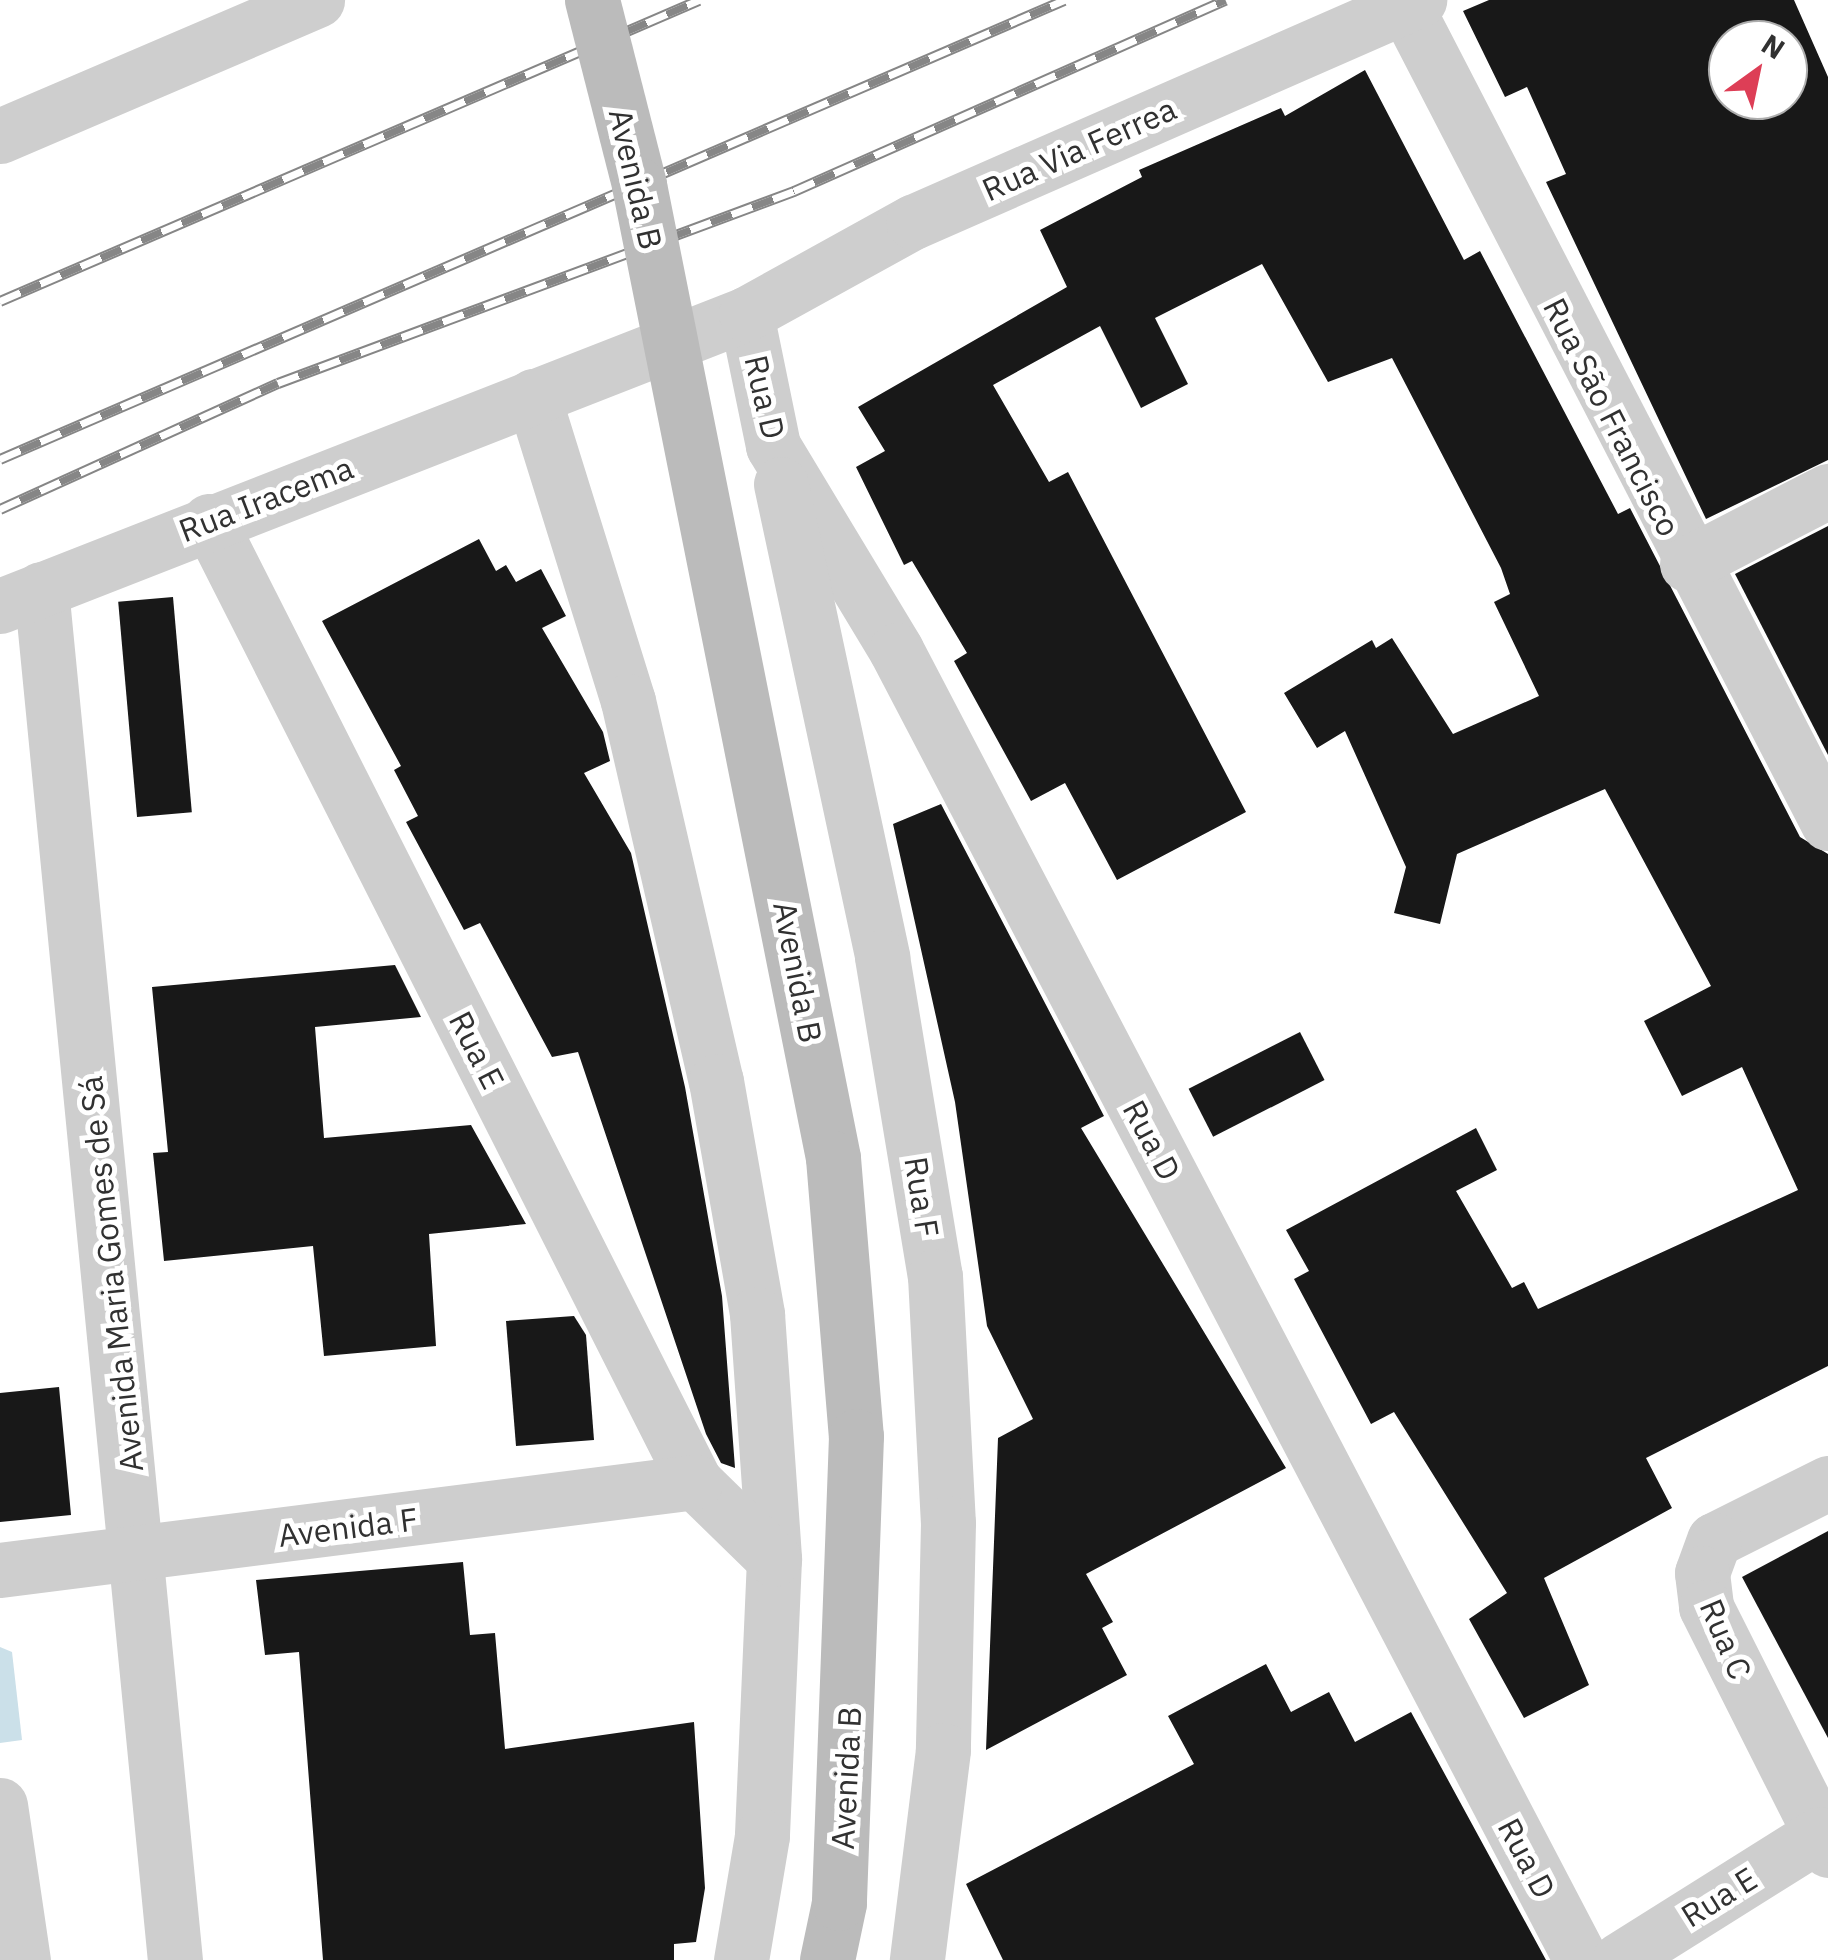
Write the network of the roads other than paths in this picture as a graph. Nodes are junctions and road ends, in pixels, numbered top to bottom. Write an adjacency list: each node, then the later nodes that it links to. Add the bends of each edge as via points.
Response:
1 (317, 0): 4 (street)
2 (592, 0): 23 (street, Avenida B, bridge, via 639,184 833,1158 856,1436 839,1903)
3 (1412, 3): 5 (street, Rua Via Ferrea, via 913,222); 10 (street, Rua São Francisco)
4 (0, 136)
5 (746, 314): 6 (street, Rua Via Ferrea); 7 (street, Rua D)
6 (533, 396): 9 (street, Rua Iracema); 16 (street, via 628,701 716,1081 757,1314)
7 (773, 446): 24 (street, Rua F, via 882,957 935,1276 948,1522 944,1712); 25 (street, Rua D, via 896,650)
8 (1828, 491): 10 (street)
9 (209, 521): 11 (street, Rua Iracema); 13 (street, Rua E)
10 (1687, 564): 12 (street, Rua São Francisco)
11 (20, 597): 15 (street, Avenida Maria Gomes de Sá)
12 (1828, 824)
13 (695, 1482): 15 (street, Avenida F); 16 (street, Rua E)
14 (1828, 1482): 19 (street, Rua C, via 1714,1540 1702,1573 1706,1607)
15 (139, 1554): 17 (street, Avenida F); 21 (street, Avenida Maria Gomes de Sá)
16 (774, 1559): 22 (street, via 762,1836)
17 (0, 1570)
18 (0, 1805): 20 (street)
19 (1824, 1842): 26 (street, Rua E)
20 (24, 1960)
21 (175, 1960)
22 (741, 1960)
23 (827, 1960)
24 (917, 1960)
25 (1581, 1960)
26 (1619, 1960)

